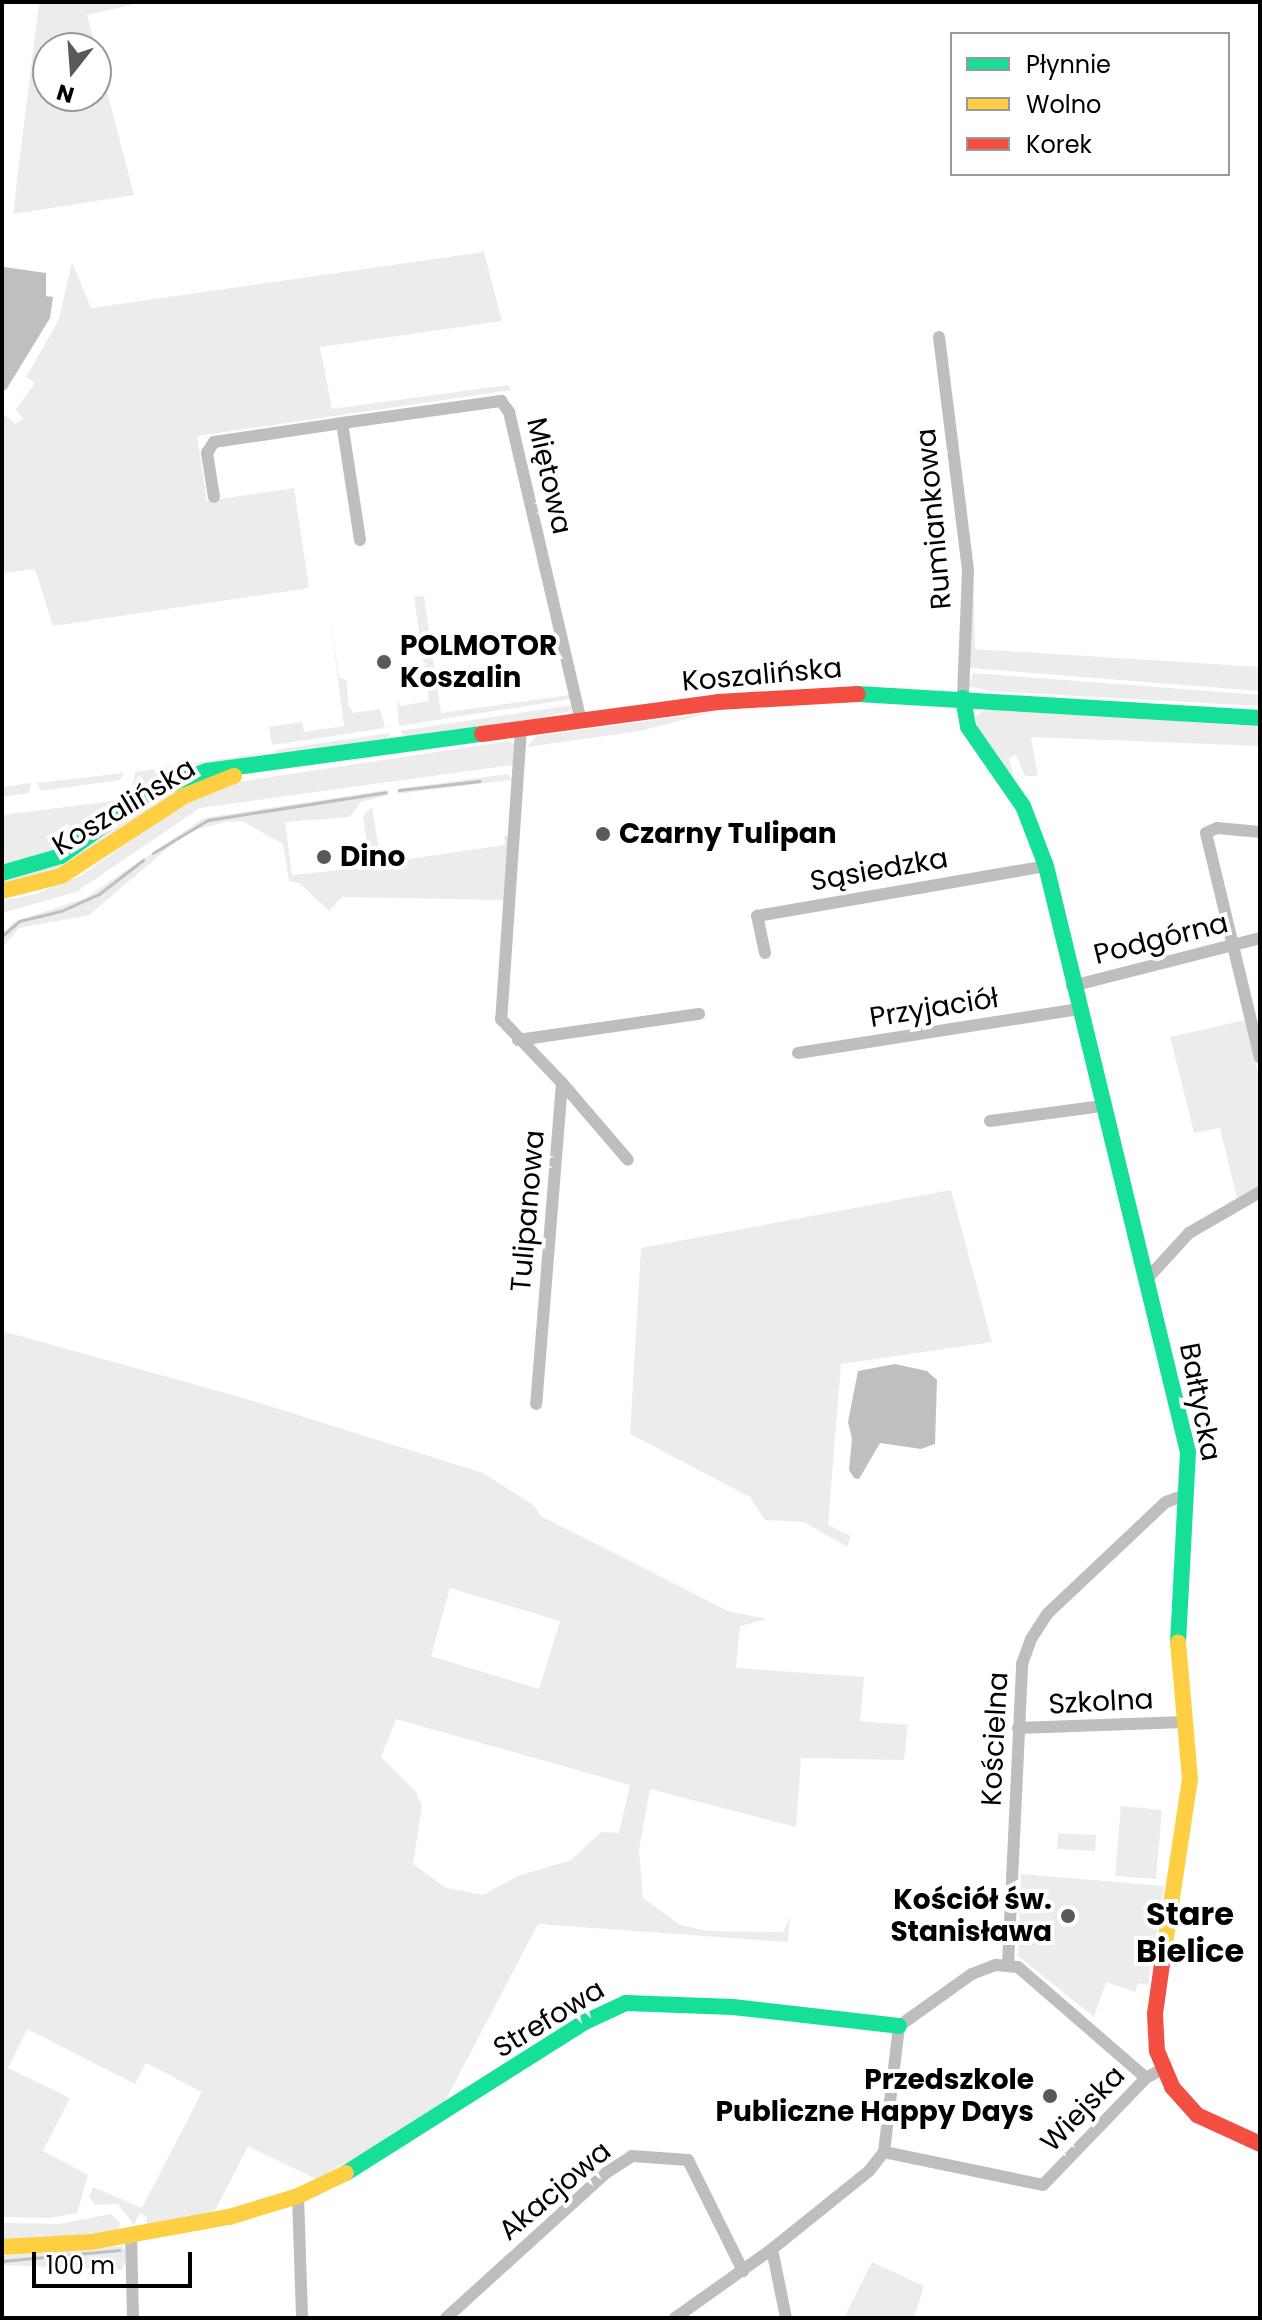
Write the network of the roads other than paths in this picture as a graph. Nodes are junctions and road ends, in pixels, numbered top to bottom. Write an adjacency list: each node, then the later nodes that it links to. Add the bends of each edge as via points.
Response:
1 (939, 337): 5 (street, Rumiankowa, via 968,571)
2 (342, 423): 3 (street, Miętowa, via 214,442 207,453); 4 (street); 7 (street, Miętowa, via 501,401 509,412)
3 (214, 497)
4 (360, 540)
5 (963, 698): 6 (street, Koszalińska); 7 (street, Koszalińska, via 782,695); 11 (street, Bałtycka, via 968,727 1023,806)
6 (1260, 718)
7 (581, 721): 8 (street, Koszalińska)
8 (521, 729): 9 (street, Koszalińska); 20 (street, via 501,1019)
9 (272, 766): 12 (street, Koszalińska, via 207,771 171,782 61,856 25,871); 13 (street, Koszalińska, via 196,790 61,876)
10 (1260, 832): 15 (street, via 1217,828 1206,833)
11 (1046, 866): 16 (street, Sąsiedzka, via 757,916); 17 (street, Bałtycka)
12 (2, 873)
13 (2, 891)
14 (1260, 938): 15 (street, Podgórna)
15 (1232, 945): 17 (street, Podgórna); 22 (street)
16 (765, 953)
17 (1072, 986): 18 (street, Bałtycka)
18 (1078, 1009): 21 (street, Przyjaciół); 24 (street, Bałtycka)
19 (699, 1014): 20 (street)
20 (518, 1040): 23 (street)
21 (798, 1053)
22 (1260, 1058)
23 (562, 1083): 26 (street); 29 (street, Tulipanowa)
24 (1102, 1106): 25 (street); 28 (street, Bałtycka)
25 (990, 1121)
26 (628, 1160)
27 (1260, 1192): 28 (street, via 1189,1233)
28 (1146, 1280): 30 (street, Bałtycka, via 1183,1426)
29 (536, 1404)
30 (1188, 1494): 31 (street, Bałtycka, via 1177,1636); 32 (street, Kościelna, via 1166,1502 1047,1614 1022,1664)
31 (1185, 1722): 32 (street, Szkolna); 35 (street, Bałtycka, via 1190,1779 1154,2028)
32 (1018, 1728): 33 (street, Kościelna)
33 (1008, 1965): 34 (street, via 983,1968 950,1986); 36 (street, via 1062,2003)
34 (899, 2026): 38 (street); 39 (street, Strefowa, via 733,2007 626,2003 585,2022 361,2166)
35 (1162, 2069): 36 (street, Wiejska); 37 (street, Bałtycka, via 1197,2115)
36 (1146, 2078): 38 (street, Wiejska, via 1043,2185)
37 (1260, 2144)
38 (884, 2152): 42 (street, via 869,2171)
39 (298, 2196): 40 (street, Strefowa, via 229,2217); 46 (street)
40 (131, 2235): 41 (street, Strefowa, via 70,2245); 45 (street)
41 (2, 2247)
42 (772, 2249): 43 (street); 48 (street)
43 (743, 2271): 44 (street); 47 (street, Akacjowa, via 688,2160 632,2156 606,2173)
44 (678, 2317)
45 (133, 2318)
46 (302, 2318)
47 (446, 2318)
48 (786, 2318)

